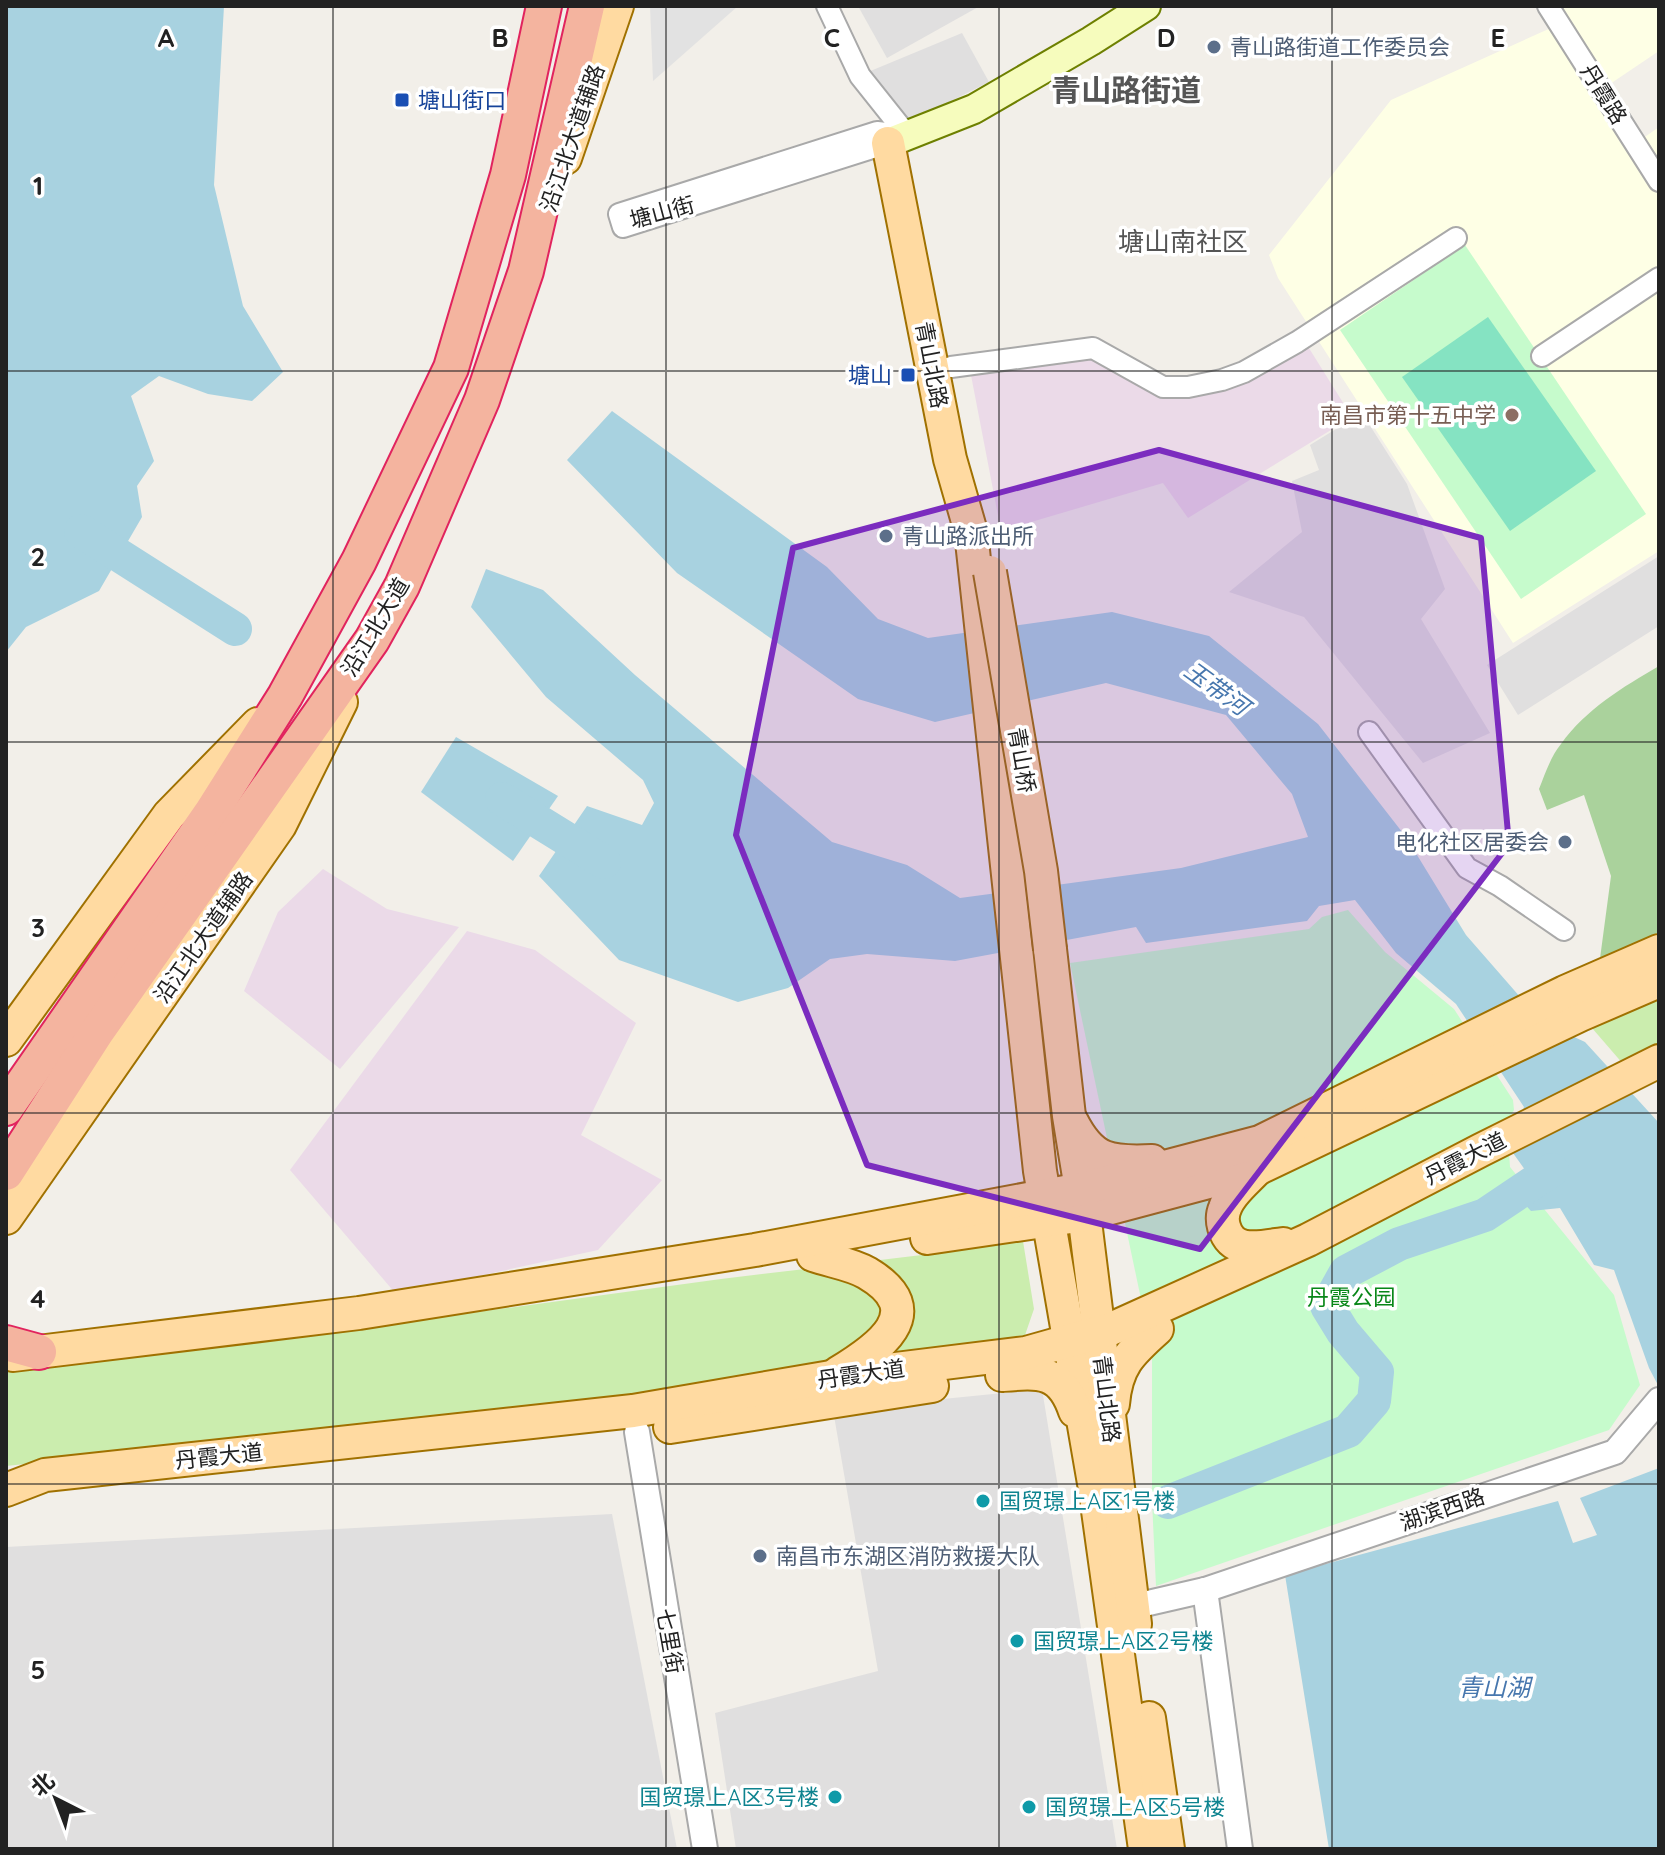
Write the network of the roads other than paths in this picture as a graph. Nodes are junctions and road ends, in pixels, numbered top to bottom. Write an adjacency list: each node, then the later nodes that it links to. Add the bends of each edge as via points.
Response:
1 (544, 6): 16 (highway, 沿江北大道, via 508,175 451,368 359,561)
2 (587, 6): 10 (highway, 沿江北大道)
3 (617, 6): 10 (main road, 沿江北大道辅路)
4 (827, 6): 7 (street)
5 (1146, 6): 7 (main road, 塘山街, via 974,109)
6 (1548, 6): 8 (street, 丹霞路)
7 (898, 139): 7 (street, 塘山街, via 877,132 619,214 623,227); 13 (main road, 青山北路); 14 (main road, 青山北路, via 950,459)
8 (1659, 181)
9 (1456, 238): 13 (street, via 1297,342 1222,380 1163,387 1093,348)
10 (526, 271): 15 (highway, 沿江北大道, via 482,400 402,586)
11 (1659, 278): 12 (street)
12 (1542, 356)
13 (951, 367): 14 (main road, 青山北路)
14 (983, 579): 19 (main road, 青山桥, bridge, via 1041,871); 21 (main road, 青山桥)
15 (372, 640): 34 (highway, 沿江北大道, via 96,1033); 37 (main road, 沿江北大道辅路, via 280,825)
16 (285, 696): 24 (main road, via 169,815); 28 (highway, 沿江北大道, via 211,813)
17 (1369, 732): 18 (street, via 1467,868)
18 (1564, 930)
19 (1050, 949): 29 (main road, 青山北路)
20 (1659, 951): 23 (main road)
21 (1015, 957): 30 (main road, 青山北路)
22 (1659, 981): 23 (main road)
23 (1573, 1003): 26 (main road)
24 (6, 1040)
25 (1659, 1061): 27 (main road, 丹霞大道)
26 (1446, 1065): 32 (main road, via 1260,1142); 33 (main road)
27 (1644, 1082): 31 (main road, 丹霞大道)
28 (6, 1108)
29 (1069, 1116): 32 (main road, via 1083,1144 1120,1162); 35 (main road, 青山北路)
30 (1034, 1123): 36 (main road, 青山北路); 38 (main road, via 1028,1160 1011,1185)
31 (1508, 1144): 39 (main road, 丹霞大道); 41 (main road, 丹霞大道, via 1317,1254)
32 (1194, 1159): 35 (main road)
33 (1257, 1169): 35 (main road); 39 (main road, via 1225,1206 1226,1236 1236,1246 1250,1248)
34 (6, 1173)
35 (1082, 1202): 36 (main road); 42 (main road, 青山北路)
36 (1046, 1208): 38 (main road); 40 (main road); 42 (main road, 青山北路)
37 (6, 1218)
38 (925, 1218): 43 (main road, via 359,1313)
39 (1308, 1240): 42 (main road, 丹霞大道)
40 (813, 1255): 43 (main road, via 366,1322); 45 (main road, via 866,1272 891,1296 897,1311 884,1341)
41 (1157, 1329): 42 (main road, 丹霞大道); 48 (main road, via 1120,1368)
42 (1085, 1348): 44 (main road, 丹霞大道); 45 (main road, 丹霞大道); 48 (main road, 青山北路)
43 (17, 1357)
44 (1002, 1375): 47 (main road, 丹霞大道); 48 (main road, via 1037,1373 1053,1378)
45 (831, 1377): 49 (main road, 丹霞大道, via 633,1411 45,1475)
46 (1659, 1400): 50 (street, 湖滨西路, via 1615,1452)
47 (637, 1432): 49 (main road, 丹霞大道); 52 (street, 七里街)
48 (1098, 1434): 51 (main road, 青山北路, via 1095,1489)
49 (6, 1491)
50 (1205, 1590): 51 (street, 湖滨西路); 55 (street)
51 (1122, 1609): 53 (main road, 青山北路); 54 (main road, 青山北路)
52 (705, 1849)
53 (1145, 1849)
54 (1168, 1849)
55 (1240, 1849)

